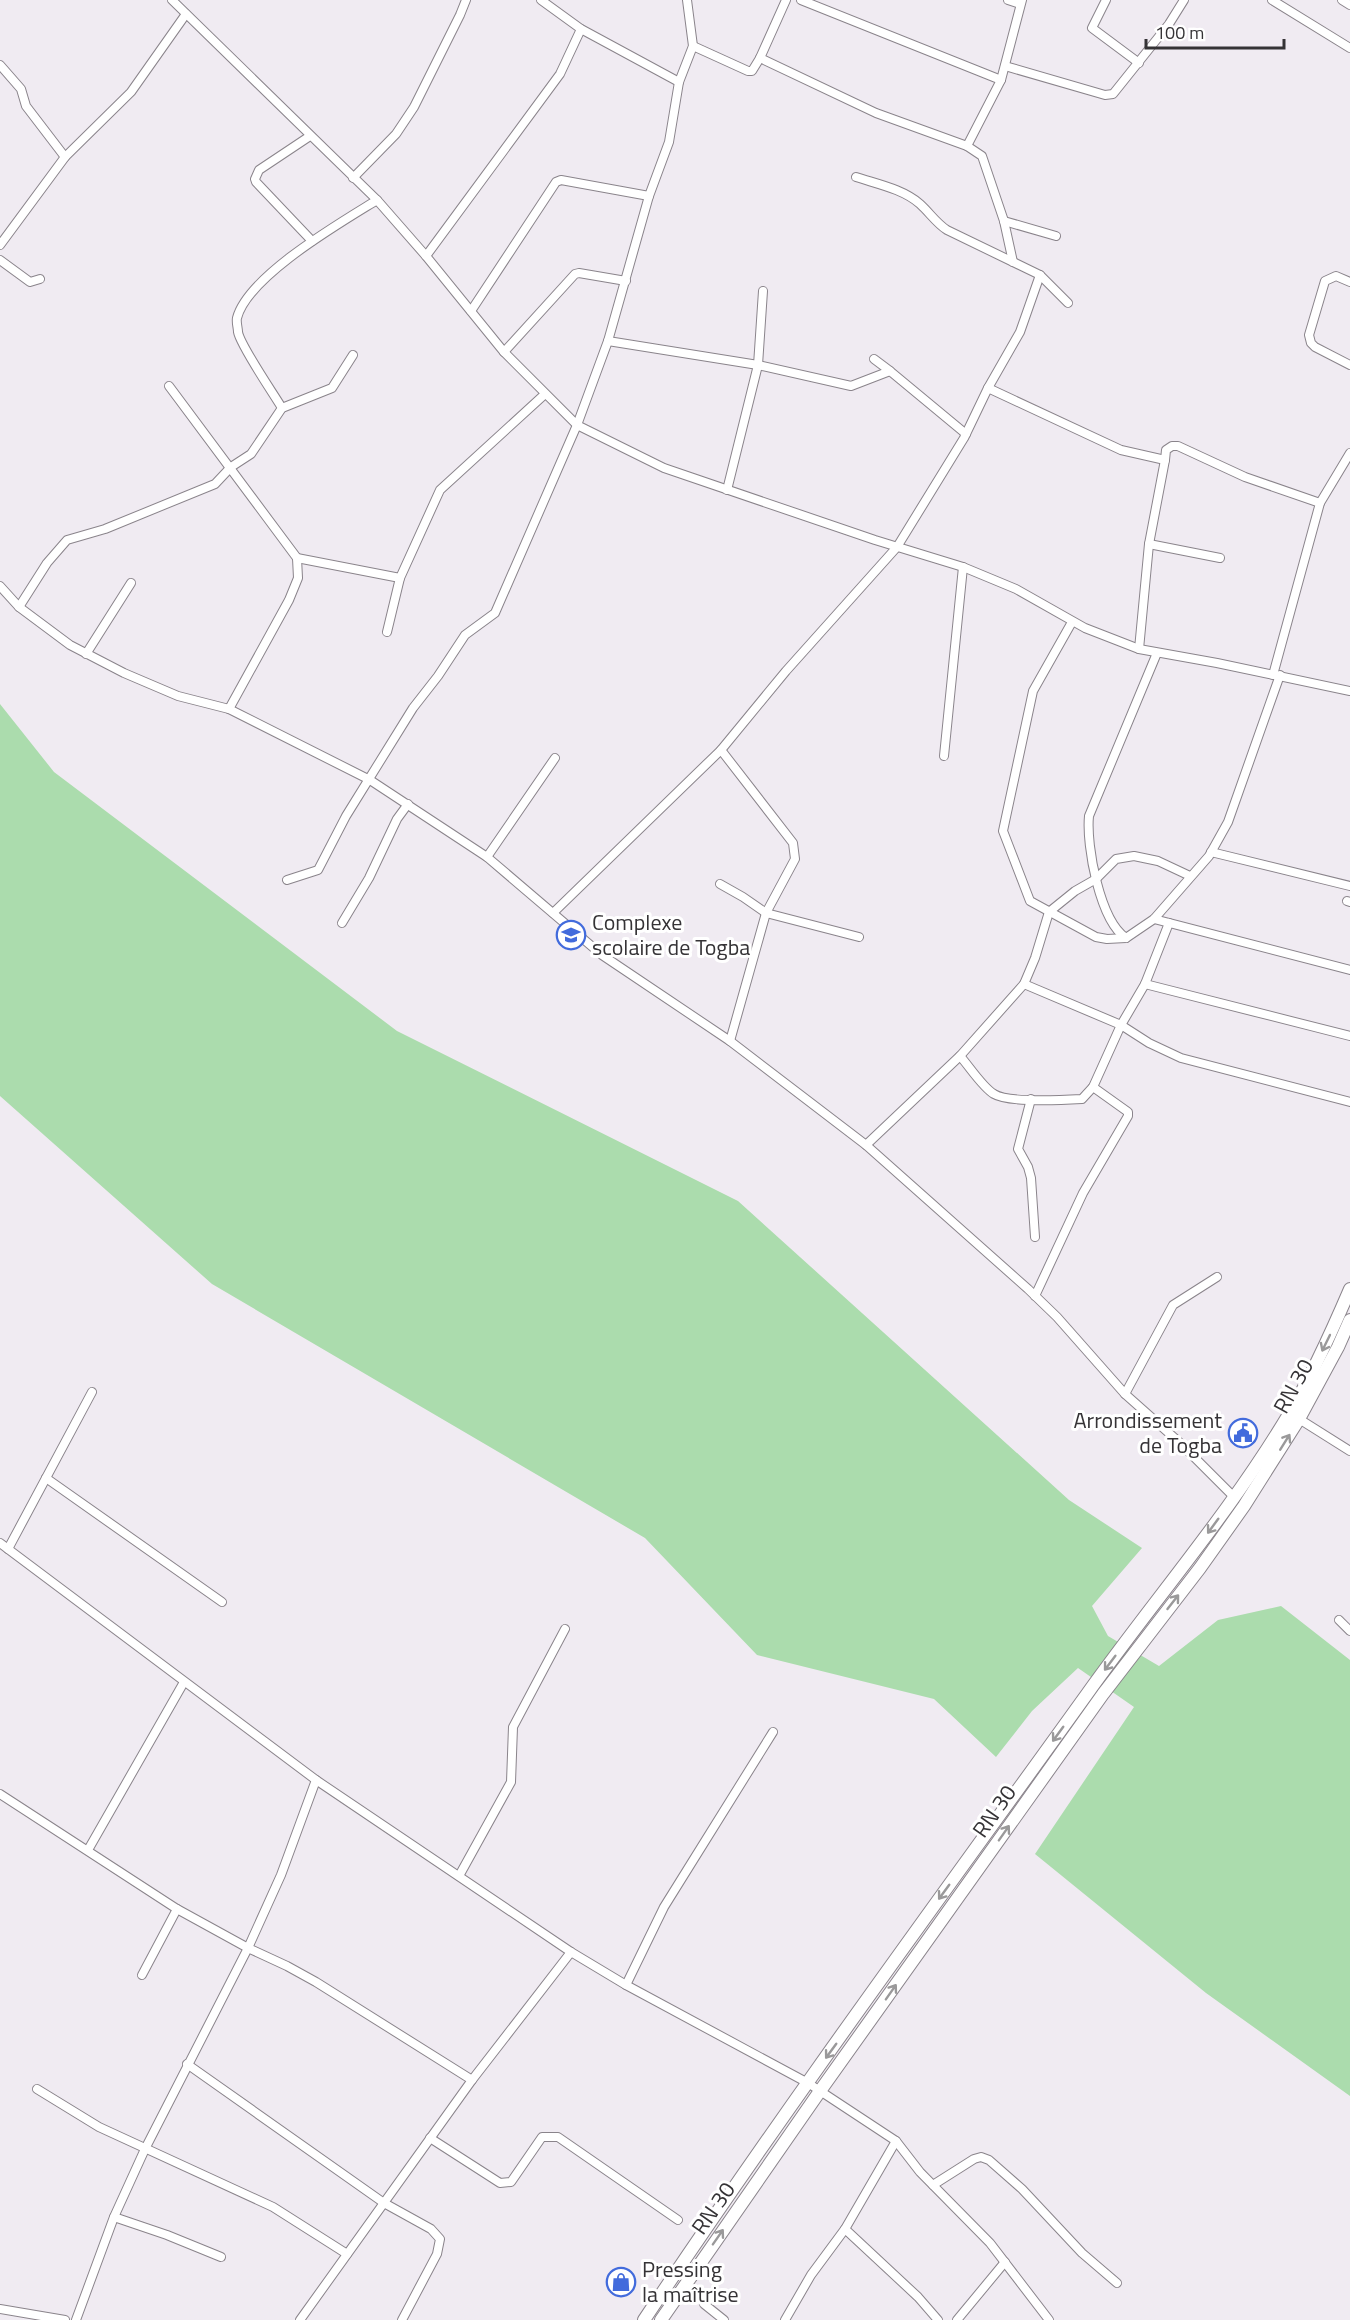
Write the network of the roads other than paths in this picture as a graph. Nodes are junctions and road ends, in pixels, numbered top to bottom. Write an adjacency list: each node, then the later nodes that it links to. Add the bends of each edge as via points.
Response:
1 (172, 0): 14 (street)
2 (466, 0): 28 (street, via 424,87 396,134)
3 (541, 0): 15 (street)
4 (687, 0): 16 (street)
5 (786, 0): 18 (street)
6 (801, 0): 22 (street)
7 (1008, 0): 12 (street)
8 (1106, 0): 19 (street, via 1092,28)
9 (1184, 0): 19 (street)
10 (1272, 0): 17 (street)
11 (1342, 0): 13 (street)
12 (1021, 2): 21 (street)
13 (1350, 4)
14 (186, 14): 24 (street); 26 (street, via 131,92)
15 (581, 29): 23 (street); 35 (street, via 560,74)
16 (693, 46): 18 (street, via 748,71); 23 (street)
17 (1350, 48)
18 (760, 58): 25 (street, via 876,113)
19 (1139, 63): 21 (street, via 1108,95)
20 (0, 65): 26 (street, via 21,89 26,106)
21 (1005, 66): 22 (street)
22 (1001, 80): 25 (street)
23 (680, 82): 29 (street, via 669,142)
24 (310, 135): 28 (street); 33 (street, via 259,170 255,179)
25 (967, 146): 31 (street, via 982,156)
26 (65, 157): 34 (street)
27 (856, 177): 37 (street, via 905,193 921,204 937,224)
28 (353, 178): 30 (street)
29 (649, 196): 40 (street); 44 (street, via 556,182)
30 (377, 200): 33 (street); 35 (street)
31 (1004, 221): 32 (street); 37 (street)
32 (1056, 236)
33 (312, 241): 55 (street, via 247,298 237,319 239,336)
34 (0, 245)
35 (426, 256): 44 (street)
36 (0, 260): 39 (street, via 30,282)
37 (1013, 262): 38 (street)
38 (1040, 275): 43 (street); 53 (street, via 1020,332)
39 (40, 279)
40 (626, 281): 45 (street); 46 (street, via 575,274)
41 (1350, 282): 50 (street, via 1336,276 1325,280 1309,335 1315,347)
42 (763, 291): 49 (street)
43 (1068, 303)
44 (471, 311): 46 (street)
45 (608, 341): 49 (street); 56 (street)
46 (504, 352): 54 (street)
47 (353, 355): 55 (street, via 332,388)
48 (874, 359): 51 (street)
49 (758, 365): 51 (street, via 851,386); 61 (street)
50 (1350, 365)
51 (890, 371): 57 (street)
52 (169, 386): 60 (street)
53 (988, 388): 57 (street); 59 (street, via 1121,450)
54 (545, 394): 56 (street); 68 (street, via 440,490)
55 (282, 408): 60 (street, via 251,454)
56 (577, 425): 61 (street, via 664,468); 83 (street, via 495,613 465,635 413,708)
57 (966, 434): 64 (street)
58 (1350, 453): 62 (street)
59 (1165, 460): 62 (street, via 1166,450 1178,446 1245,477); 63 (street)
60 (231, 467): 65 (street); 71 (street, via 215,483 105,530 67,540)
61 (727, 490): 64 (street)
62 (1320, 503): 77 (street)
63 (1149, 544): 66 (street); 74 (street)
64 (897, 547): 67 (street); 80 (street, via 786,671)
65 (297, 558): 68 (street); 79 (street, via 298,579 289,600)
66 (1220, 558)
67 (963, 567): 72 (street, via 1016,589); 81 (street)
68 (400, 578): 73 (street)
69 (131, 583): 76 (street)
70 (0, 586): 71 (street)
71 (19, 607): 76 (street)
72 (1072, 622): 74 (street); 93 (street, via 1033,691 1003,831 1027,898)
73 (387, 632)
74 (1139, 650): 75 (street)
75 (1156, 653): 77 (street); 88 (street, via 1089,816 1088,841)
76 (86, 654): 79 (street, via 178,696)
77 (1276, 675): 78 (street); 85 (street, via 1228,822)
78 (1350, 691)
79 (229, 709): 83 (street)
80 (722, 750): 92 (street); 94 (street, via 793,843 795,860)
81 (944, 756)
82 (555, 758): 86 (street)
83 (370, 780): 84 (street); 89 (street, via 318,870)
84 (408, 804): 86 (street); 96 (street)
85 (1211, 852): 87 (street); 91 (street)
86 (487, 857): 92 (street)
87 (1190, 876): 88 (street, via 1158,861 1134,856 1116,859); 95 (street)
88 (1096, 879): 93 (street); 99 (street, via 1113,926)
89 (287, 880)
90 (720, 884): 94 (street)
91 (1350, 886)
92 (553, 912): 105 (street, via 602,955)
93 (1049, 912): 99 (street, via 1096,937); 101 (street)
94 (766, 914): 98 (street); 105 (street)
95 (1154, 919): 97 (street); 99 (street)
96 (342, 923)
97 (1169, 923): 100 (street); 102 (street)
98 (859, 937)
99 (1126, 938)
100 (1350, 970)
101 (1024, 984): 103 (street); 106 (street)
102 (1145, 984): 103 (street); 104 (street)
103 (1121, 1026): 107 (street); 109 (street, via 1181,1058)
104 (1350, 1036)
105 (730, 1041): 110 (street)
106 (960, 1056): 108 (street, via 992,1094); 110 (street)
107 (1093, 1087): 108 (street, via 1082,1099); 114 (street, via 1128,1112 1128,1116 1083,1193)
108 (1031, 1099): 111 (street, via 1018,1149 1031,1178)
109 (1350, 1102)
110 (866, 1145): 114 (street)
111 (1035, 1237)
112 (1217, 1277): 117 (street, via 1173,1305)
113 (1350, 1289): 118 (main road, RN 30, one-way to 118)
114 (1035, 1296): 117 (street)
115 (1350, 1320): 118 (main road, RN 30 / RN 30, via 1338,1347)
116 (92, 1392): 120 (street)
117 (1125, 1394): 121 (street)
118 (1295, 1416): 119 (street); 121 (main road, RN 30); 128 (main road, RN 30 / RN 30, one-way to 118, via 1200,1568 1244,1506)
119 (1350, 1451)
120 (46, 1478): 123 (street); 124 (street)
121 (1234, 1497): 128 (main road, RN 30, one-way to 128)
122 (0, 1543): 123 (street)
123 (8, 1549): 129 (street)
124 (222, 1602)
125 (1339, 1620): 127 (street)
126 (565, 1629): 135 (street, via 513,1727 511,1782)
127 (1350, 1631)
128 (1132, 1644): 130 (main road, RN 30 / RN 30)
129 (184, 1682): 132 (street); 134 (street)
130 (1097, 1690): 143 (main road, RN 30, one-way to 143); 145 (main road, RN 30 / RN 30, one-way to 130)
131 (773, 1732): 140 (street, via 664,1906)
132 (316, 1780): 135 (street); 137 (street, via 281,1875)
133 (0, 1794): 134 (street)
134 (88, 1850): 136 (street)
135 (459, 1876): 138 (street)
136 (177, 1909): 137 (street); 139 (street)
137 (248, 1948): 141 (street); 142 (street, via 316,1982)
138 (571, 1952): 140 (street); 142 (street)
139 (142, 1975)
140 (626, 1985): 143 (street)
141 (187, 2064): 148 (street); 150 (street)
142 (472, 2080): 146 (street)
143 (808, 2083): 145 (street); 164 (main road, RN 30)
144 (37, 2089): 148 (street, via 90,2122)
145 (820, 2091): 147 (street); 165 (main road, RN 30 / RN 30, one-way to 145)
146 (430, 2138): 150 (street); 152 (street, via 506,2184 542,2137 558,2137)
147 (896, 2141): 149 (street); 153 (street)
148 (145, 2149): 151 (street); 154 (street, via 273,2207)
149 (933, 2185): 156 (street); 157 (street, via 974,2159 989,2160)
150 (384, 2203): 154 (street); 163 (street, via 431,2229 440,2239 437,2254)
151 (114, 2217): 155 (street); 161 (street)
152 (678, 2220)
153 (845, 2229): 167 (street, via 811,2275); 168 (street)
154 (347, 2254): 162 (street)
155 (221, 2257)
156 (1005, 2262): 169 (street); 170 (street)
157 (1116, 2283)
158 (704, 2304): 166 (street)
159 (0, 2308): 160 (street)
160 (65, 2320)
161 (76, 2320)
162 (300, 2320)
163 (402, 2320)
164 (644, 2320)
165 (661, 2320)
166 (724, 2320)
167 (785, 2320)
168 (938, 2320)
169 (957, 2320)
170 (1049, 2320)

